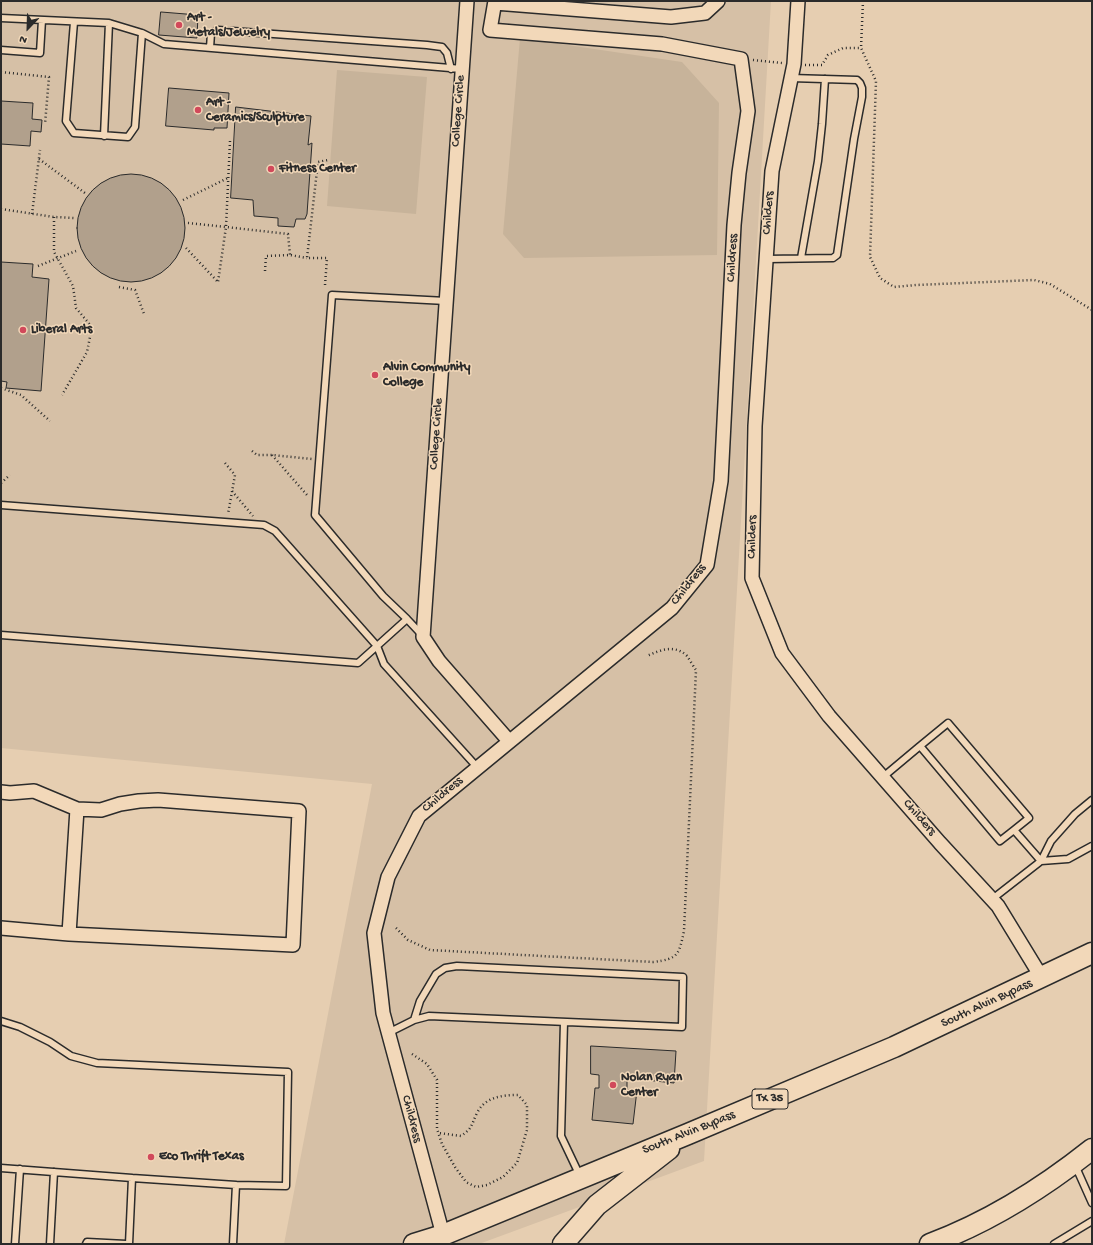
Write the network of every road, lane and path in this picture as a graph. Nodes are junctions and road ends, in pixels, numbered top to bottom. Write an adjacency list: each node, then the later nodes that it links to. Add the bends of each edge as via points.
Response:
1 (467, 1): 16 (street, College Circle)
2 (718, 1): 5 (street, via 705,13 671,16)
3 (798, 1): 15 (street, Childers)
4 (863, 1): 12 (path)
5 (495, 2): 68 (street, Childress, via 490,30 662,44 741,59 748,111 734,225 721,481 707,565 672,608)
6 (1, 18): 7 (lane)
7 (42, 20): 8 (lane); 13 (lane, via 40,53)
8 (74, 22): 9 (lane); 21 (lane, via 66,122 74,133)
9 (109, 24): 10 (lane); 21 (lane)
10 (142, 33): 11 (lane, via 164,44); 21 (lane, via 135,126 128,137)
11 (210, 48): 16 (lane); 16 (lane, via 212,33 218,30 442,47)
12 (861, 48): 15 (path, via 843,48 828,55 822,65); 47 (path, via 876,80 870,258 880,278 894,287 1034,280 1050,284)
13 (1, 50)
14 (753, 60): 15 (path)
15 (789, 63): 18 (street, Childers)
16 (457, 69): 46 (street, College Circle)
17 (1, 72): 20 (path, via 49,77)
18 (791, 78): 19 (lane); 41 (street, Childers, via 772,171)
19 (825, 79): 40 (lane, via 818,161); 40 (lane, via 857,80 862,88 862,97 837,255 832,258)
20 (45, 124)
21 (104, 136)
22 (230, 141): 26 (path)
23 (40, 150): 24 (path)
24 (39, 159): 27 (path); 30 (path)
25 (328, 160): 39 (path, via 318,162)
26 (229, 178): 28 (path); 34 (path)
27 (85, 193)
28 (183, 200)
29 (1, 209): 30 (path)
30 (32, 214): 31 (path)
31 (54, 217): 32 (path); 38 (path, via 54,252)
32 (74, 218)
33 (188, 223): 34 (path)
34 (226, 227): 35 (path, via 218,282); 37 (path, via 288,234)
35 (186, 248)
36 (76, 251): 38 (path)
37 (290, 255): 39 (path); 43 (path, via 266,256)
38 (57, 258): 42 (path); 50 (path, via 73,286 76,308 92,327 87,352)
39 (307, 258): 44 (path, via 327,258)
40 (801, 258): 41 (lane)
41 (766, 259): 71 (street, Childers, via 755,426 752,578 782,653 829,716)
42 (38, 266)
43 (265, 271)
44 (325, 285)
45 (119, 287): 48 (path, via 135,290)
46 (446, 301): 63 (lane, via 332,295 315,515 383,596); 65 (street, College Circle)
47 (1092, 310)
48 (144, 314)
49 (1, 388): 51 (path, via 21,395)
50 (62, 395)
51 (50, 421)
52 (252, 451): 53 (path, via 257,455)
53 (272, 455): 54 (path); 59 (path)
54 (313, 459)
55 (225, 463): 58 (path, via 235,475)
56 (10, 476): 57 (path)
57 (1, 483)
58 (232, 490): 61 (path); 62 (path)
59 (310, 498)
60 (1, 505): 66 (lane, via 264,526 275,531)
61 (228, 515)
62 (254, 516)
63 (407, 618): 65 (lane); 66 (lane)
64 (1, 635): 66 (lane, via 358,663)
65 (423, 637): 68 (street, via 439,661)
66 (377, 646): 70 (lane, via 384,664)
67 (647, 656): 80 (path, via 665,649 678,650 687,656 696,670 684,931 680,950 664,961 653,962 430,950 408,940)
68 (509, 741): 70 (street, Childress)
69 (920, 746): 71 (lane); 75 (lane, via 1000,841); 75 (lane, via 948,723 1029,818)
70 (477, 767): 87 (street, Childress, via 419,816 388,877 374,933 383,1013)
71 (882, 777): 78 (street, Childers)
72 (1, 792): 74 (street, via 34,791)
73 (1092, 800): 77 (lane, via 1075,814 1051,841)
74 (77, 809): 81 (street); 81 (street, via 101,810 120,804 158,800 299,811 293,945)
75 (1014, 830): 77 (lane)
76 (1092, 846): 77 (lane, via 1068,859)
77 (1041, 861): 78 (lane)
78 (992, 900): 83 (street, Childers)
79 (1, 928): 81 (street)
80 (396, 928)
81 (69, 934)
82 (1092, 953): 83 (main road, South Alvin Bypass / TX 35)
83 (1042, 978): 90 (main road, South Alvin Bypass / TX 35, via 894,1047)
84 (414, 1020): 86 (lane, via 428,1016); 86 (lane, via 420,1001 436,974 445,968 457,966 683,978 682,1028); 87 (lane)
85 (1, 1021): 98 (lane, via 20,1027 71,1056 97,1063 288,1072 286,1186)
86 (564, 1022): 96 (lane, via 561,1136)
87 (388, 1032): 101 (street, Childress)
88 (412, 1054): 89 (path, via 427,1064 438,1080)
89 (439, 1133): 89 (path, via 445,1150 466,1182 476,1187 487,1185 503,1177 517,1163 528,1130 527,1105 518,1095 503,1095 488,1100 478,1111 470,1129 461,1136)
90 (688, 1134): 96 (main road, South Alvin Bypass / TX 35); 108 (main road, via 597,1205)
91 (1092, 1149): 92 (main road)
92 (1074, 1163): 99 (lane); 109 (main road, via 1023,1199 953,1236)
93 (1, 1168): 94 (lane)
94 (20, 1169): 95 (lane); 102 (lane)
95 (54, 1172): 97 (lane); 103 (lane)
96 (580, 1177): 101 (main road, South Alvin Bypass / TX 35)
97 (132, 1178): 98 (lane); 105 (lane)
98 (236, 1185): 106 (lane)
99 (1092, 1203)
100 (1092, 1221): 110 (lane)
101 (442, 1240): 107 (main road, South Alvin Bypass / TX 35)
102 (14, 1244)
103 (50, 1244)
104 (86, 1244): 105 (lane)
105 (127, 1244)
106 (234, 1244)
107 (414, 1244)
108 (563, 1244)
109 (930, 1244)
110 (1054, 1244)

